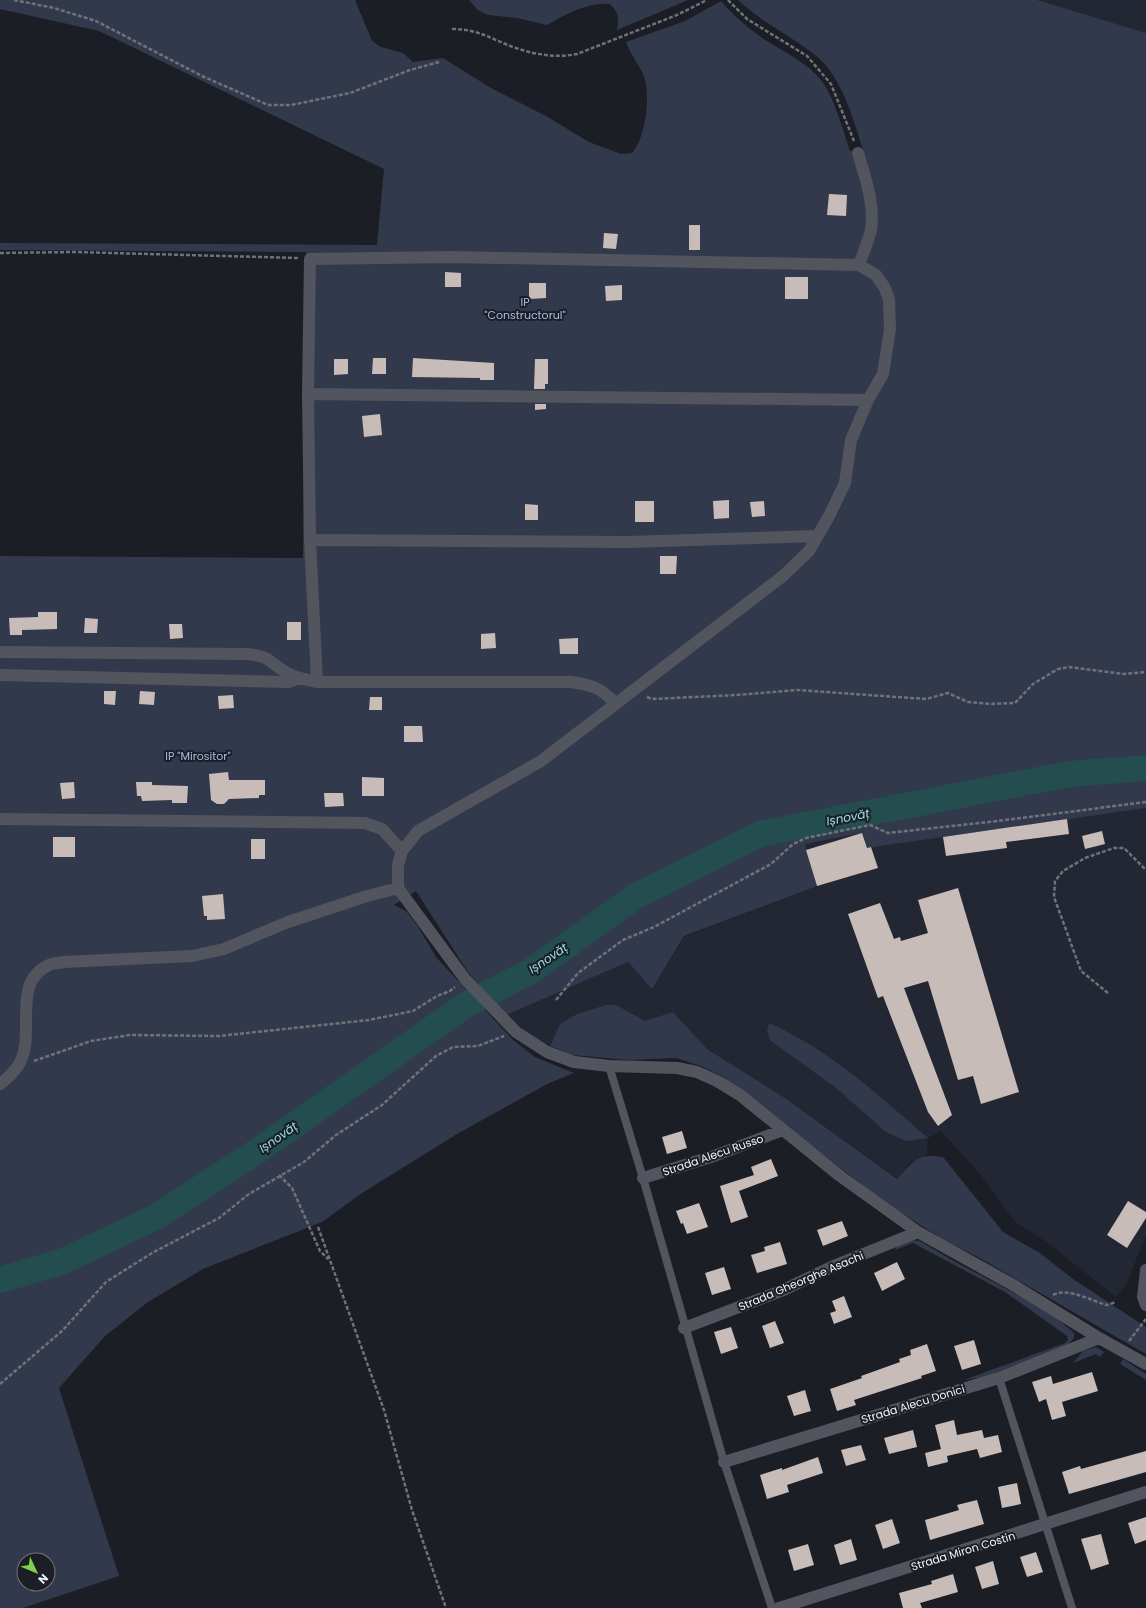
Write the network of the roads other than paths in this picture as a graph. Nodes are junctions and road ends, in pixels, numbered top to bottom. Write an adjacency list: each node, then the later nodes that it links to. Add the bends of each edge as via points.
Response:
1 (858, 153): 2 (street, via 867,184 872,217)
2 (859, 265): 3 (street, via 452,257 310,259); 4 (street, via 876,275 886,288 889,300 890,329 883,374)
3 (308, 394): 4 (street); 6 (street)
4 (868, 400): 5 (street, via 851,440 845,483)
5 (817, 536): 6 (street, via 628,542); 11 (street, via 809,551 784,576)
6 (310, 540): 10 (street)
7 (0, 652): 9 (street, via 253,654 265,656 287,673)
8 (0, 674): 9 (street, via 289,682)
9 (300, 678): 10 (street)
10 (317, 682): 11 (street, via 571,682 592,685 607,694)
11 (616, 704): 13 (street, via 542,761 418,831)
12 (0, 819): 13 (street, via 365,823 382,829)
13 (402, 851): 14 (street, via 398,865)
14 (398, 888): 15 (street, via 464,979 516,1032 547,1052 574,1062); 16 (street, via 288,922 224,949 192,956 64,962 49,965 34,976 27,989 26,1034 18,1066)
15 (609, 1066): 17 (street, via 677,1068 697,1072 740,1095); 18 (lane)
16 (0, 1084)
17 (782, 1130): 18 (street, Strada Alecu Russo, via 714,1156); 19 (street)
18 (643, 1178): 22 (lane)
19 (918, 1232): 22 (street, Strada Gheorghe Asachi, via 836,1265 780,1292); 23 (street, via 1041,1301)
20 (1146, 1270): 21 (street, via 1142,1297)
21 (1146, 1305)
22 (684, 1328): 26 (lane)
23 (1098, 1338): 24 (street); 25 (street, Strada Alecu Donici)
24 (1146, 1364)
25 (999, 1378): 26 (street, Strada Alecu Donici); 28 (lane)
26 (724, 1462): 29 (lane)
27 (1146, 1492): 28 (street, Strada Miron Costin)
28 (1045, 1525): 30 (street, Strada Miron Costin); 31 (lane)
29 (772, 1608)
30 (779, 1608)
31 (1072, 1608)

